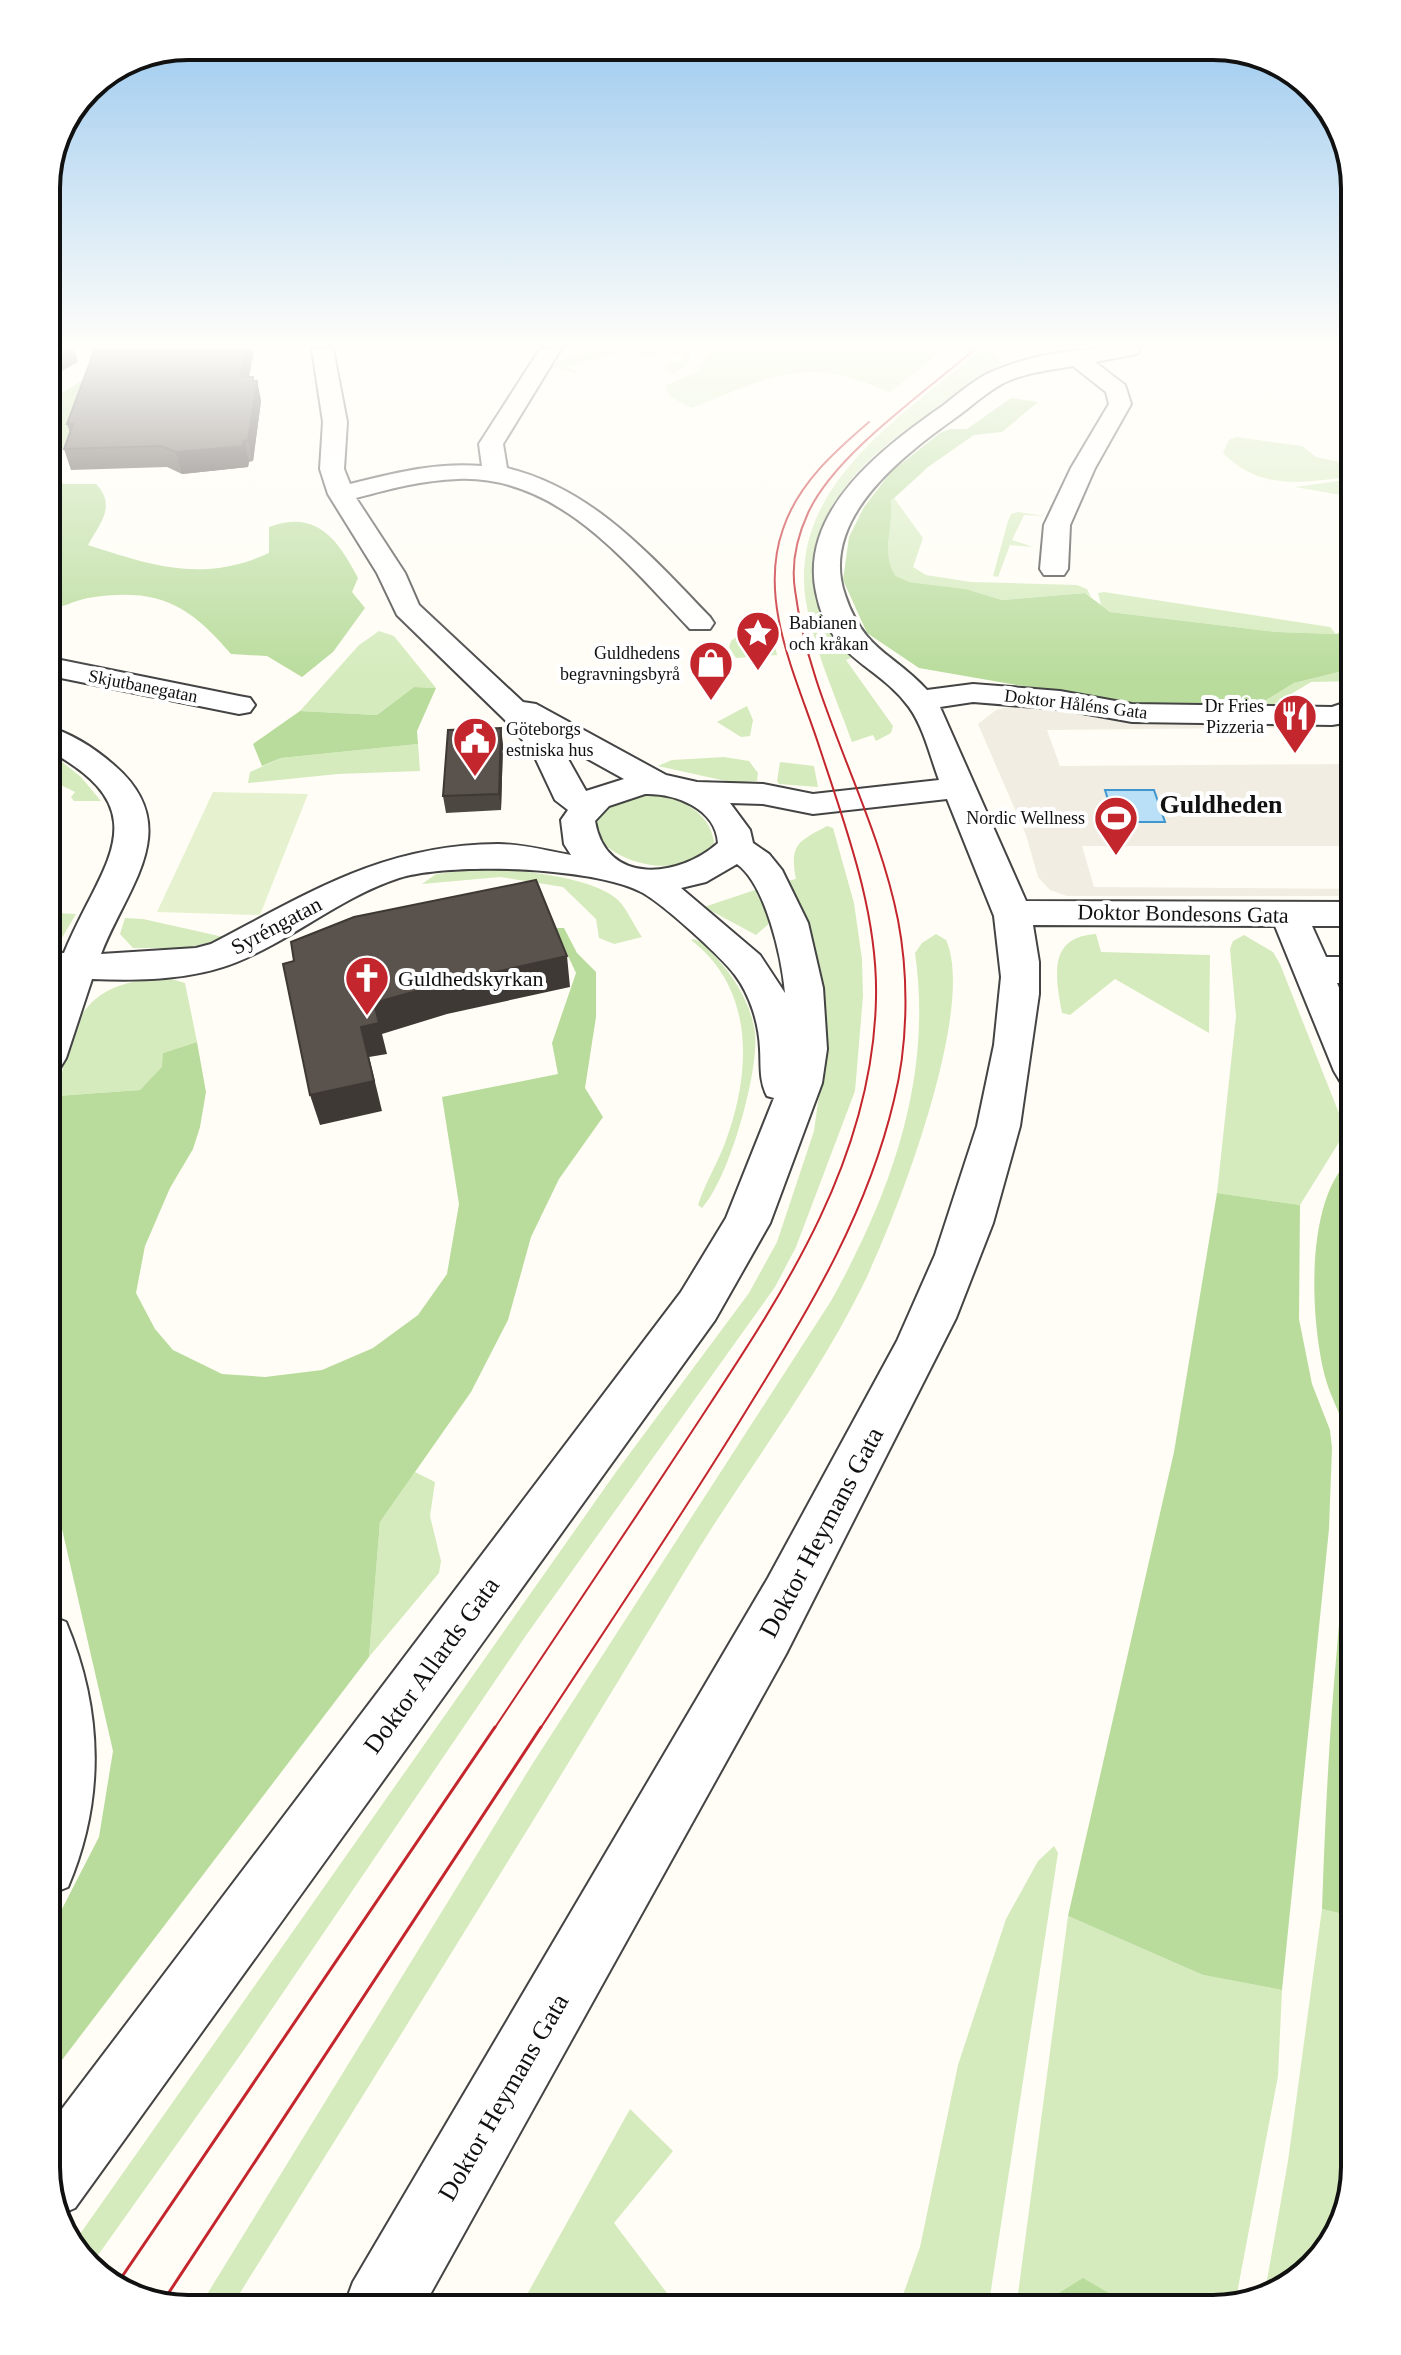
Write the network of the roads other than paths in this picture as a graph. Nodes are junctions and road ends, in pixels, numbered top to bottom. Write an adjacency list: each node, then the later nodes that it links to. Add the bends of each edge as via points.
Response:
1 (333, 459): 7 (street, Doktor Allards Gata)
2 (355, 459): 8 (street, Doktor Allards Gata)
3 (493, 459): 6 (street)
4 (890, 459): 15 (street, via 851,494 831,546 829,575 848,635)
5 (1088, 459): 9 (street, via 1057,525)
6 (495, 473): 8 (street, via 467,485); 11 (street, via 558,492 582,507)
7 (341, 494): 8 (street); 10 (street, Doktor Allards Gata)
8 (378, 500): 10 (street, Doktor Allards Gata)
9 (1054, 569)
10 (391, 573): 14 (street, Doktor Allards Gata, via 407,609)
11 (700, 623)
12 (60, 669): 16 (street, Skjutbanegatan)
13 (1341, 690): 17 (street, via 1308,691)
14 (502, 697): 20 (street, Doktor Allards Gata); 24 (street, Doktor Allards Gata, via 547,748)
15 (920, 700): 17 (street, Doktor Håléns Gata, via 973,693 1132,713); 21 (street, Doktor Heymans Gata)
16 (239, 705)
17 (1279, 713): 18 (street, Doktor Håléns Gata)
18 (1341, 715)
19 (60, 743): 32 (street, via 112,779 132,829 128,854)
20 (657, 783): 22 (street, Doktor Allards Gata); 24 (street, Doktor Allards Gata, via 610,792)
21 (958, 788): 23 (street); 29 (street, Doktor Heymans Gata)
22 (693, 792): 23 (street, via 763,794); 25 (street, Doktor Allards Gata, via 717,807 733,829)
23 (813, 804): 25 (street)
24 (582, 814): 26 (street, Syréngatan); 27 (street, Doktor Allards Gata, via 580,838)
25 (752, 837): 28 (street, Doktor Allards Gata, via 702,873); 36 (street, Doktor Allards Gata, via 757,862 775,890 795,945 808,1018 801,1083)
26 (499, 855): 27 (street, Syréngatan); 32 (street, Syréngatan, via 377,873 224,953 198,961)
27 (610, 871): 28 (street, Doktor Allards Gata)
28 (650, 881): 36 (street, Doktor Allards Gata, via 730,943 763,985 779,1034)
29 (1011, 913): 31 (street, Doktor Bondesons Gata); 40 (street, Doktor Heymans Gata, via 1020,962 1005,1097 985,1173 918,1350 807,1564)
30 (1341, 914): 31 (street, Doktor Bondesons Gata)
31 (1289, 915): 33 (street)
32 (62, 965)
33 (1311, 970): 34 (street); 35 (street)
34 (1341, 970)
35 (1341, 1039)
36 (781, 1129): 39 (street, Doktor Allards Gata, via 747,1223 698,1306)
37 (60, 1702): 38 (street, via 68,1767)
38 (60, 1823)
39 (60, 2169)
40 (388, 2295)

